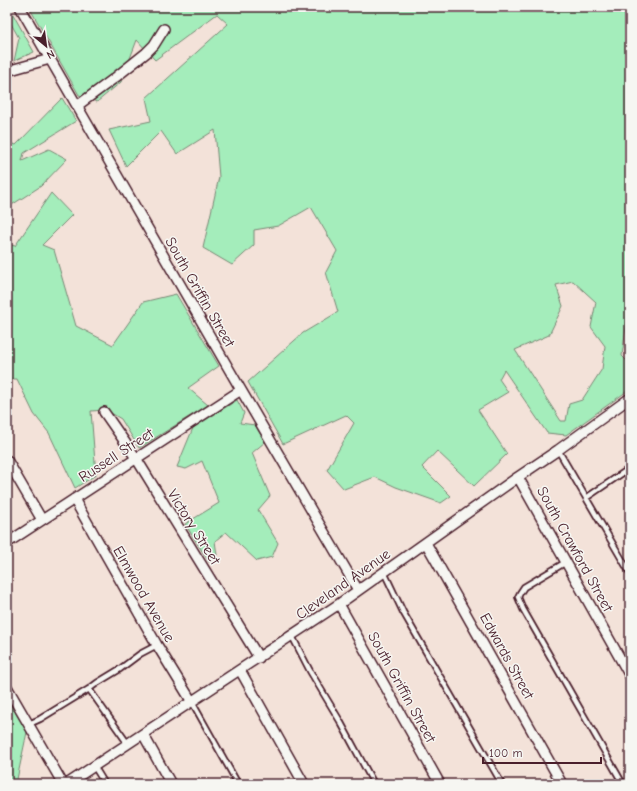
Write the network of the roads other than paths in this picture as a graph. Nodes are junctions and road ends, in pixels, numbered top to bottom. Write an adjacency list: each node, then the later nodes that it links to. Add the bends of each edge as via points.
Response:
1 (20, 7): 3 (street, South Griffin Street)
2 (164, 29): 5 (street, via 146,53)
3 (50, 59): 4 (street); 5 (street, South Griffin Street)
4 (7, 71)
5 (77, 106): 6 (street, South Griffin Street)
6 (241, 390): 10 (street, Russell Street); 22 (street, South Griffin Street)
7 (630, 398): 9 (street, Cleveland Avenue)
8 (104, 412): 10 (street, Victory Street)
9 (558, 450): 13 (street, Cleveland Avenue); 14 (lane)
10 (136, 458): 15 (street, Russell Street); 26 (street, Victory Street)
11 (7, 460): 16 (street)
12 (630, 468): 14 (lane)
13 (518, 477): 18 (street, Cleveland Avenue); 19 (street, South Crawford Street)
14 (586, 498): 21 (lane)
15 (74, 500): 16 (street, Russell Street); 25 (street, Elmwood Avenue)
16 (42, 520): 17 (street, Russell Street)
17 (7, 543)
18 (426, 543): 20 (street, Cleveland Avenue); 45 (street, Edwards Street)
19 (566, 562): 28 (street, South Crawford Street); 46 (lane, via 524,587 518,597)
20 (384, 572): 22 (street, Cleveland Avenue); 44 (lane, via 403,612)
21 (630, 573)
22 (358, 590): 23 (street, Cleveland Avenue)
23 (339, 604): 24 (street, Cleveland Avenue); 43 (street, South Griffin Street)
24 (292, 636): 26 (street, Cleveland Avenue); 42 (lane)
25 (157, 645): 30 (lane); 31 (street, Elmwood Avenue)
26 (258, 658): 27 (street, Cleveland Avenue)
27 (240, 670): 31 (street, Cleveland Avenue); 41 (street)
28 (630, 676)
29 (7, 688): 32 (street)
30 (89, 689): 32 (lane); 34 (lane)
31 (192, 702): 33 (street, Cleveland Avenue); 40 (lane)
32 (29, 724): 36 (street)
33 (143, 734): 34 (street, Cleveland Avenue); 39 (street)
34 (128, 744): 35 (street, Cleveland Avenue)
35 (94, 766): 37 (street, Cleveland Avenue); 38 (lane)
36 (63, 784)
37 (66, 784)
38 (105, 784)
39 (171, 784)
40 (238, 784)
41 (304, 784)
42 (374, 784)
43 (440, 784)
44 (502, 784)
45 (562, 784)
46 (622, 784)

